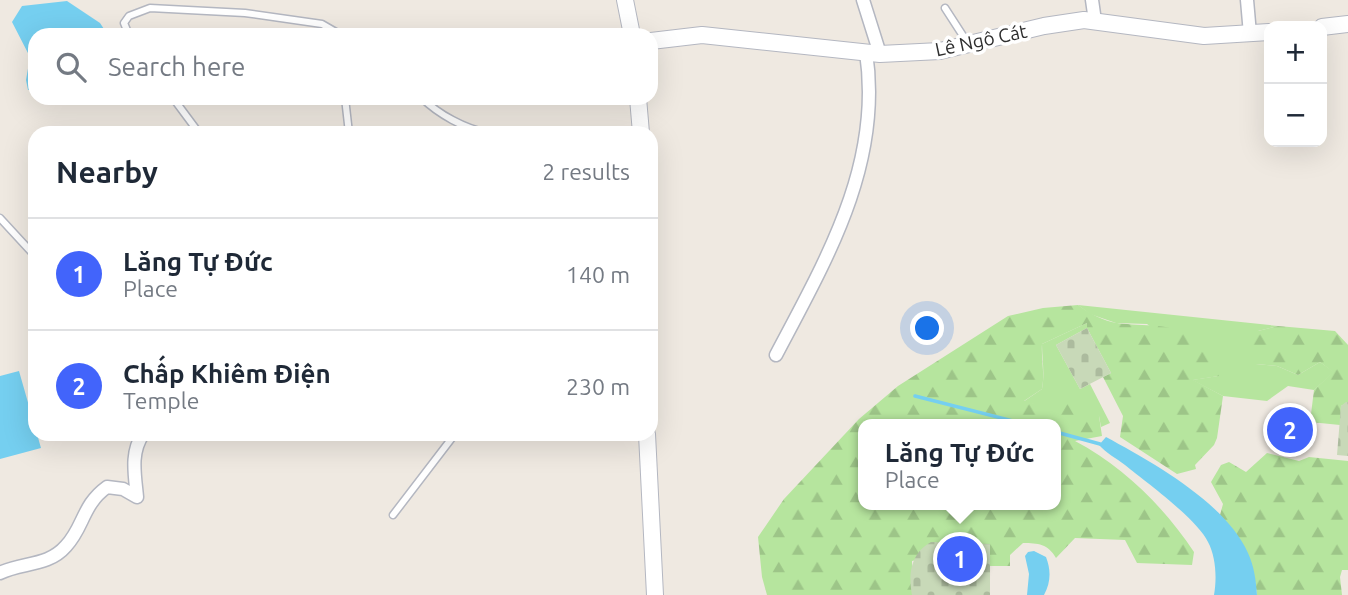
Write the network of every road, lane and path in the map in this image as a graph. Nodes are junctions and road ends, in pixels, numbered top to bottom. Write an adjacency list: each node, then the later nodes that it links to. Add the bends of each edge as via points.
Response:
1 (625, 0): 11 (street)
2 (863, 0): 16 (street)
3 (1092, 0): 6 (street)
4 (1247, 0): 13 (street)
5 (945, 8): 15 (lane)
6 (1095, 21): 13 (street, Lê Ngô Cát, via 1204,36); 15 (street, Lê Ngô Cát, via 1044,26)
7 (1348, 24): 8 (street)
8 (1327, 26)
9 (126, 28): 10 (lane, via 129,16 150,8 245,13)
10 (329, 28)
11 (631, 28)
12 (1264, 33): 13 (street, Lê Ngô Cát)
13 (1250, 34)
14 (658, 40): 16 (street, Lê Ngô Cát, via 702,35)
15 (968, 44): 16 (street, Lê Ngô Cát, via 940,51)
16 (873, 53): 27 (street, via 857,180 835,242)
17 (178, 105): 21 (lane)
18 (346, 105): 22 (lane)
19 (429, 105): 23 (lane)
20 (639, 105): 24 (street)
21 (194, 126)
22 (348, 126)
23 (466, 126)
24 (640, 126)
25 (0, 218): 26 (lane)
26 (28, 248)
27 (776, 355)
28 (139, 441): 32 (street, via 134,464 137,497 107,487 94,496 68,546 54,557)
29 (450, 441): 31 (lane)
30 (647, 441): 33 (street)
31 (393, 515)
32 (0, 573)
33 (655, 595)

